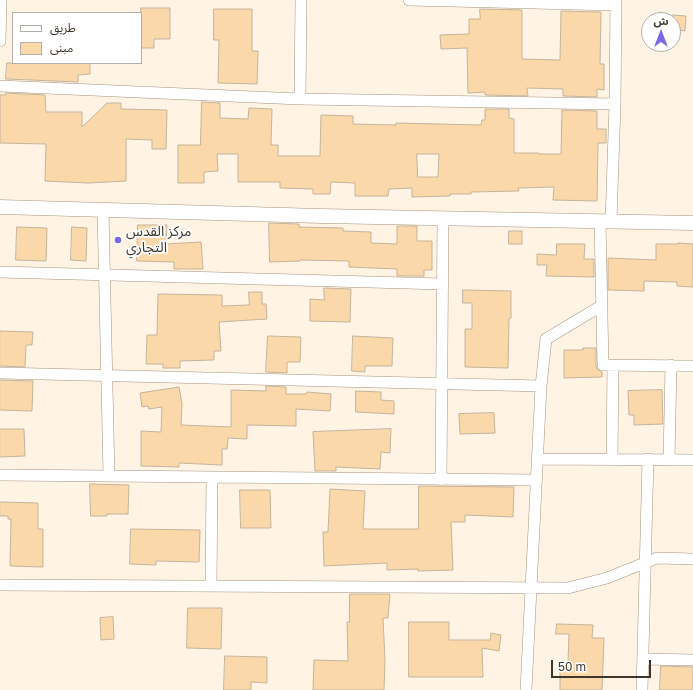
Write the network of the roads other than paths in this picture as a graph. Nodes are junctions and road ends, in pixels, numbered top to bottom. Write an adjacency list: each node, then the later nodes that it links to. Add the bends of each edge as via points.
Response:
1 (1, 0): 5 (street)
2 (301, 0): 7 (street)
3 (409, 0): 4 (street)
4 (616, 3): 8 (street)
5 (0, 41)
6 (0, 86): 7 (street)
7 (300, 99): 8 (street)
8 (615, 104): 12 (street)
9 (0, 207): 10 (street)
10 (103, 210): 11 (street); 15 (street)
11 (443, 218): 12 (street); 16 (street)
12 (605, 221): 13 (street); 17 (street)
13 (693, 223)
14 (0, 272): 15 (street)
15 (104, 274): 16 (street); 22 (street)
16 (443, 284): 23 (street)
17 (601, 306): 18 (street, via 603,365); 24 (street, via 546,339)
18 (613, 365): 19 (street); 27 (street)
19 (671, 365): 20 (street); 28 (street)
20 (693, 366)
21 (0, 373): 22 (street)
22 (107, 376): 23 (street); 31 (street)
23 (442, 384): 24 (street); 33 (street)
24 (541, 386): 25 (street)
25 (538, 458): 27 (street); 34 (street)
26 (648, 459): 27 (street); 28 (street); 36 (street)
27 (612, 460)
28 (669, 460): 29 (street)
29 (693, 460)
30 (0, 475): 31 (street)
31 (109, 475): 32 (street)
32 (212, 477): 33 (street); 38 (street)
33 (441, 480): 34 (street)
34 (536, 480): 39 (street)
35 (693, 559): 36 (street, via 657,558)
36 (645, 563): 39 (street, via 607,578 568,588); 40 (street)
37 (0, 585): 38 (street)
38 (211, 586): 39 (street)
39 (531, 588): 42 (street)
40 (643, 659): 41 (street); 43 (street)
41 (693, 660)
42 (526, 690)
43 (642, 690)

